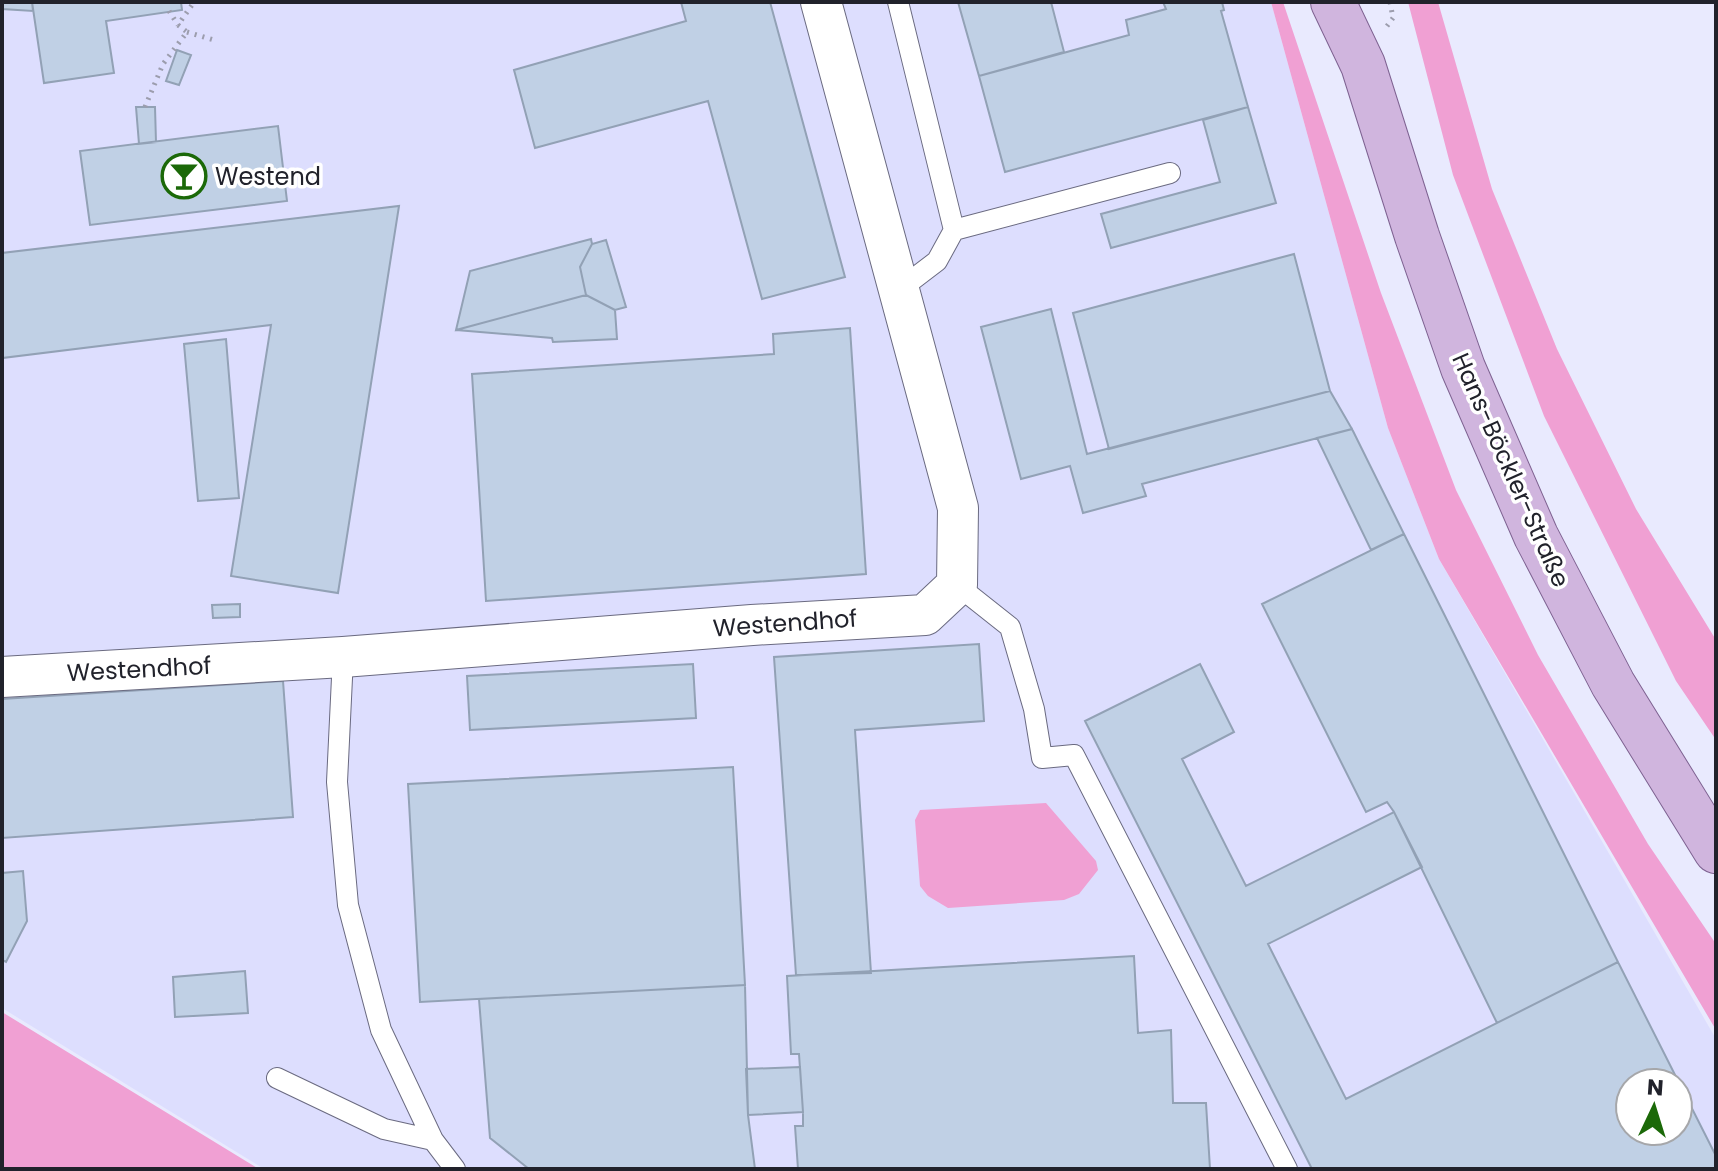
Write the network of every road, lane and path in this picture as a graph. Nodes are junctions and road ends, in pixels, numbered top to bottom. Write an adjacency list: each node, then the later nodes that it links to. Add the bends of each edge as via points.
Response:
1 (194, 2): 7 (path)
2 (821, 2): 14 (street)
3 (898, 2): 13 (lane)
4 (1333, 2): 10 (main road, Hans-Böckler-Straße)
5 (1353, 2): 10 (main road, Hans-Böckler-Straße)
6 (169, 11): 7 (path)
7 (178, 25): 8 (path)
8 (187, 32): 9 (path); 11 (path, via 163,64)
9 (214, 40)
10 (1363, 65): 18 (main road, Hans-Böckler-Straße, via 1463,368 1536,536 1613,684)
11 (145, 107)
12 (1170, 173): 13 (lane)
13 (954, 230): 14 (lane, via 937,261)
14 (899, 290): 15 (street, via 958,508)
15 (957, 585): 16 (street, Westendhof, via 925,615); 22 (lane, via 1010,627 1042,758 1074,755)
16 (343, 657): 17 (street, Westendhof); 20 (lane, via 337,782 348,905 381,1030)
17 (2, 677)
18 (1716, 851)
19 (277, 1078): 20 (lane, via 384,1129)
20 (433, 1140): 21 (lane)
21 (455, 1169)
22 (1287, 1169)

